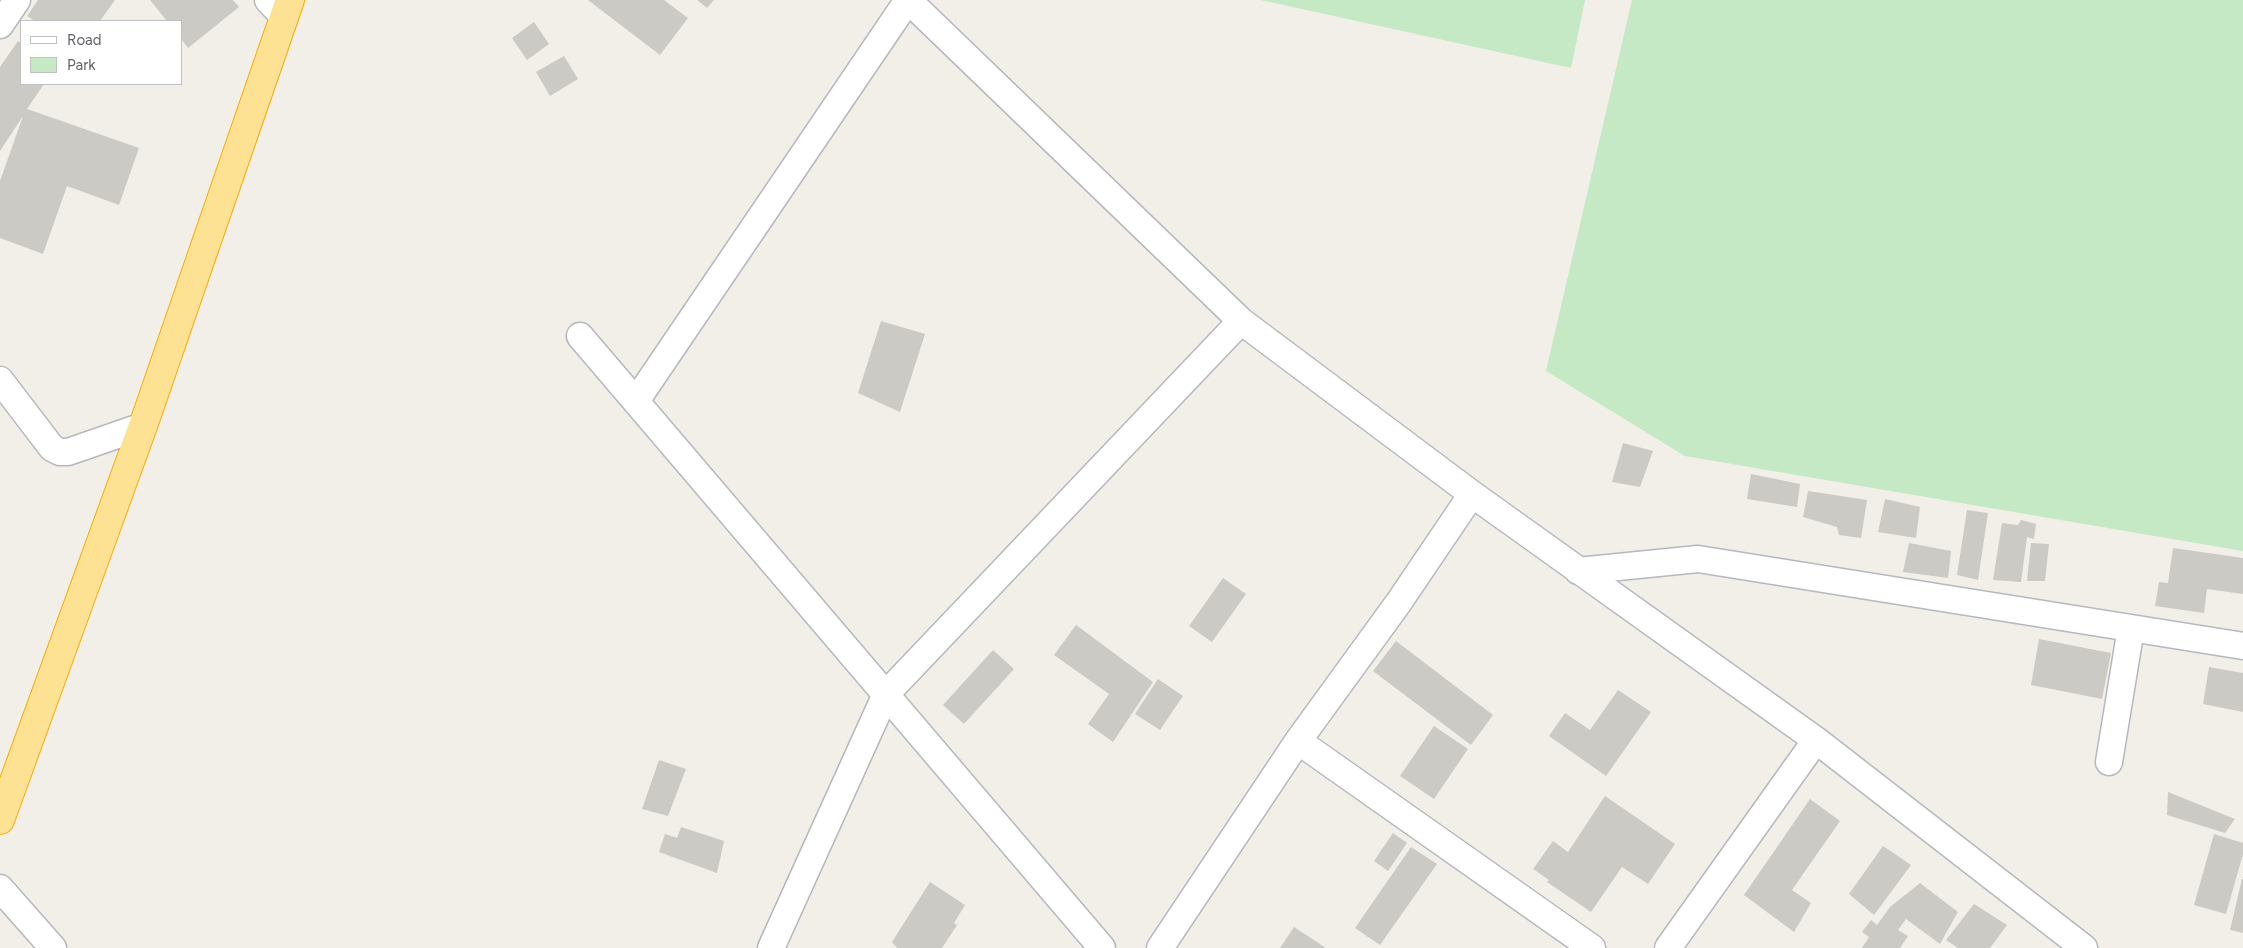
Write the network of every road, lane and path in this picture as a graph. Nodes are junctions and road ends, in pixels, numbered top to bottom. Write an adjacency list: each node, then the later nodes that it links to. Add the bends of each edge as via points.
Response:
1 (17, 0): 4 (street)
2 (908, 0): 5 (street); 8 (street)
3 (280, 6): 9 (highway)
4 (0, 25)
5 (1241, 321): 10 (street); 14 (street)
6 (580, 336): 8 (street)
7 (0, 380): 9 (street, via 52,448 60,452)
8 (636, 401): 14 (street)
9 (143, 426): 18 (highway)
10 (1472, 494): 11 (street); 16 (street, via 1399,602)
11 (1578, 571): 12 (street, via 1698,559); 15 (street)
12 (2131, 628): 13 (street); 17 (street)
13 (2243, 646)
14 (886, 694): 21 (street); 22 (street)
15 (1816, 740): 25 (street); 26 (street)
16 (1298, 741): 23 (street); 24 (street)
17 (2109, 762)
18 (0, 820)
19 (0, 888): 20 (street)
20 (52, 948)
21 (771, 948)
22 (1102, 948)
23 (1160, 948)
24 (1592, 948)
25 (1668, 948)
26 (2084, 948)

